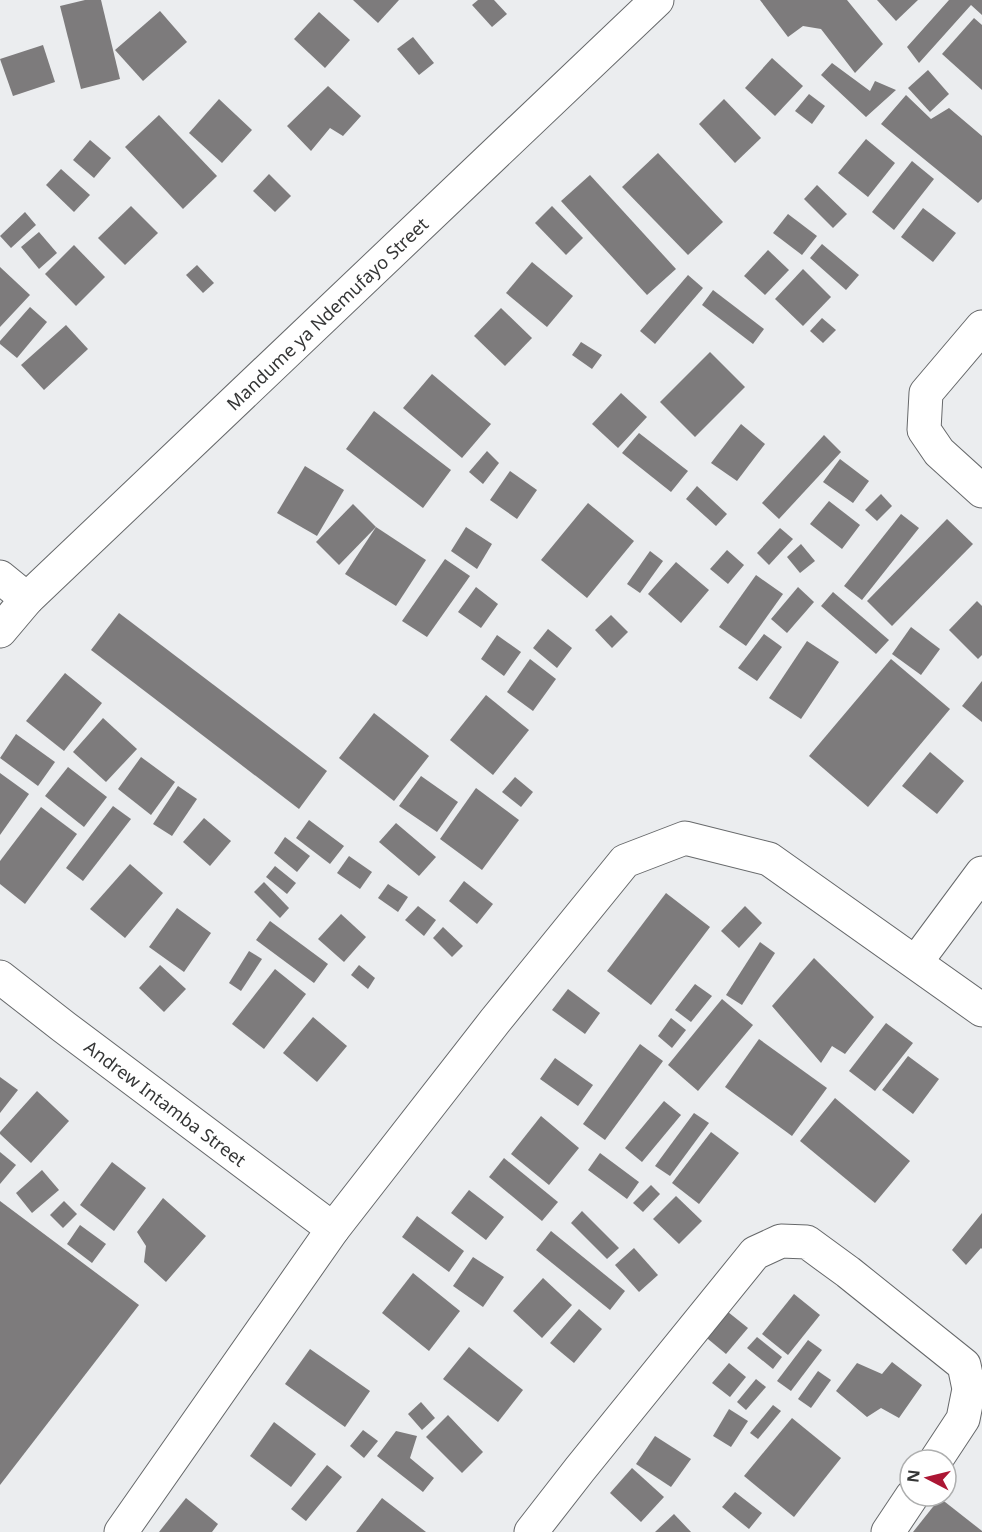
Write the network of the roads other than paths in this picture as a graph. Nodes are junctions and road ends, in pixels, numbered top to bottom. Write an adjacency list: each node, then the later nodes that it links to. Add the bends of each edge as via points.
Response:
1 (657, 0): 5 (street, Mandume ya Ndemufayo Street)
2 (982, 327): 3 (street, via 926,393 924,430 939,452)
3 (982, 491)
4 (0, 578): 5 (street)
5 (27, 599): 6 (street, Mandume ya Ndemufayo Street)
6 (0, 631)
7 (982, 873): 8 (street)
8 (916, 962): 10 (street); 11 (street, via 769,859 685,838 625,861)
9 (0, 977): 11 (street, Andrew Intamba Street)
10 (982, 1010)
11 (333, 1230): 14 (street)
12 (944, 1448): 15 (street, via 963,1419 969,1389 964,1365 807,1242 781,1241 755,1253)
13 (904, 1508): 16 (street)
14 (121, 1532)
15 (531, 1532)
16 (888, 1532)

